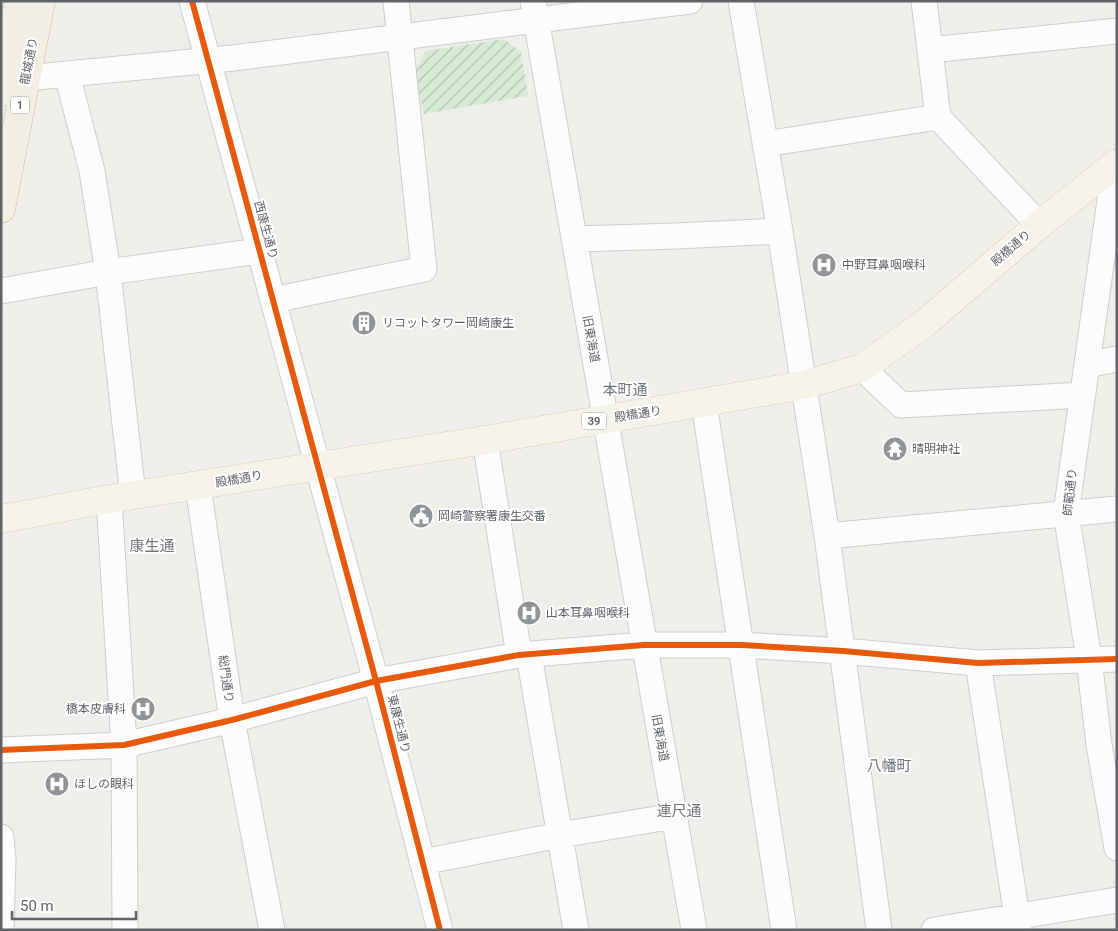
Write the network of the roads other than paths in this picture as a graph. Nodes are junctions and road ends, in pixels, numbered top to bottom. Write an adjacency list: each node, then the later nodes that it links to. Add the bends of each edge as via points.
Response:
1 (20, 1): 15 (highway, 龍城通り / 1)
2 (41, 1): 14 (highway, 龍城通り / 1)
3 (192, 1): 12 (street, 西康生通り)
4 (396, 1): 10 (street)
5 (690, 1): 8 (street)
6 (742, 1): 17 (street)
7 (924, 1): 11 (street)
8 (535, 11): 10 (street); 22 (street, 旧東海道)
9 (1117, 31): 11 (street)
10 (399, 38): 12 (street); 26 (street, via 424,269)
11 (930, 50): 16 (street)
12 (208, 61): 13 (street); 23 (street, 西康生通り)
13 (67, 74): 14 (street); 24 (street, via 92,171)
14 (26, 78): 19 (highway, 龍城通り / 1)
15 (1, 92)
16 (938, 117): 17 (street); 20 (street)
17 (766, 144): 21 (street)
18 (1116, 164): 20 (main road, 殿橋通り / 39); 28 (street, 師範通り)
19 (1, 209)
20 (1038, 225): 29 (main road, 殿橋通り / 39, via 924,324)
21 (780, 231): 22 (street); 30 (street)
22 (574, 238): 33 (street, 旧東海道)
23 (260, 251): 24 (street); 26 (street, 西康生通り)
24 (108, 272): 25 (street); 37 (street)
25 (1, 291)
26 (273, 300): 35 (street, 西康生通り)
27 (1117, 359): 28 (street)
28 (1087, 365): 31 (street, 師範通り)
29 (862, 368): 30 (main road, 殿橋通り / 39); 31 (street, via 901,405)
30 (804, 386): 32 (main road, 殿橋通り / 39); 41 (street)
31 (1082, 395): 39 (street, 師範通り)
32 (704, 403): 33 (main road, 殿橋通り / 39); 43 (street)
33 (604, 420): 34 (main road, 殿橋通り / 39); 42 (street, 旧東海道)
34 (485, 440): 35 (main road, 殿橋通り / 39); 45 (street)
35 (318, 465): 36 (main road, 殿橋通り / 39); 49 (street, 東康生通り)
36 (198, 486): 37 (main road, 殿橋通り / 39); 50 (street, 総門通り)
37 (121, 498): 40 (main road, 殿橋通り / 39); 52 (street)
38 (1117, 509): 39 (street)
39 (1066, 513): 41 (street); 46 (street, 師範通り)
40 (1, 519)
41 (827, 536): 44 (street)
42 (644, 645): 43 (street); 45 (street); 54 (street, 旧東海道)
43 (741, 646): 44 (street); 67 (street)
44 (843, 651): 48 (street); 68 (street)
45 (524, 655): 49 (street); 55 (street)
46 (1089, 659): 47 (street); 48 (street); 51 (street, 師範通り)
47 (1117, 659)
48 (978, 663): 60 (street)
49 (376, 681): 50 (street); 58 (street, 東康生通り)
50 (232, 720): 52 (street); 63 (street, 総門通り)
51 (1108, 744): 57 (street, 師範通り)
52 (124, 745): 53 (street); 62 (street)
53 (1, 750)
54 (674, 816): 55 (street); 66 (street, 旧東海道)
55 (560, 834): 58 (street); 65 (street)
56 (1, 837): 61 (street)
57 (1117, 848)
58 (422, 862): 64 (street, 東康生通り)
59 (1117, 900): 60 (street)
60 (1018, 922): 69 (street)
61 (1, 930)
62 (125, 930)
63 (272, 930)
64 (440, 930)
65 (576, 930)
66 (694, 930)
67 (784, 930)
68 (879, 930)
69 (934, 930)

